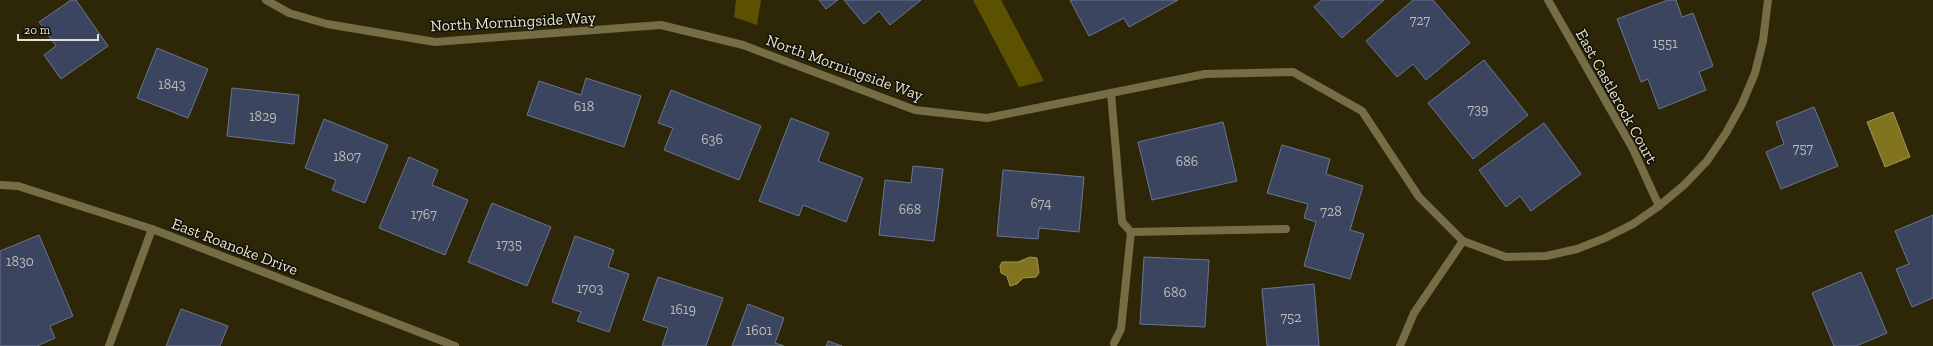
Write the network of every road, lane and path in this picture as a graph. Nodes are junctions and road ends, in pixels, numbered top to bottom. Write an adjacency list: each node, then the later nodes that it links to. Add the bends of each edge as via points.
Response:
1 (266, 0): 4 (street, North Morningside Way, via 289,13 327,24 435,42 661,25 743,45 915,110 988,118)
2 (1548, 0): 6 (street, East Castlerock Court, via 1633,149)
3 (1768, 0): 6 (street, via 1763,41 1755,73 1742,104 1706,161 1684,185)
4 (1111, 93): 9 (street, via 1122,222); 10 (street, North Morningside Way, via 1206,74 1293,72 1362,111 1419,197)
5 (0, 185): 7 (street, East Roanoke Drive, via 18,186)
6 (1659, 206): 10 (street, via 1633,224 1605,238 1577,249 1546,256 1506,257)
7 (152, 229): 12 (street); 13 (street, East Roanoke Drive)
8 (1286, 230): 9 (street)
9 (1131, 232): 11 (street, via 1121,329)
10 (1463, 241): 14 (street, via 1414,313)
11 (1114, 343)
12 (109, 346)
13 (455, 346)
14 (1400, 346)

